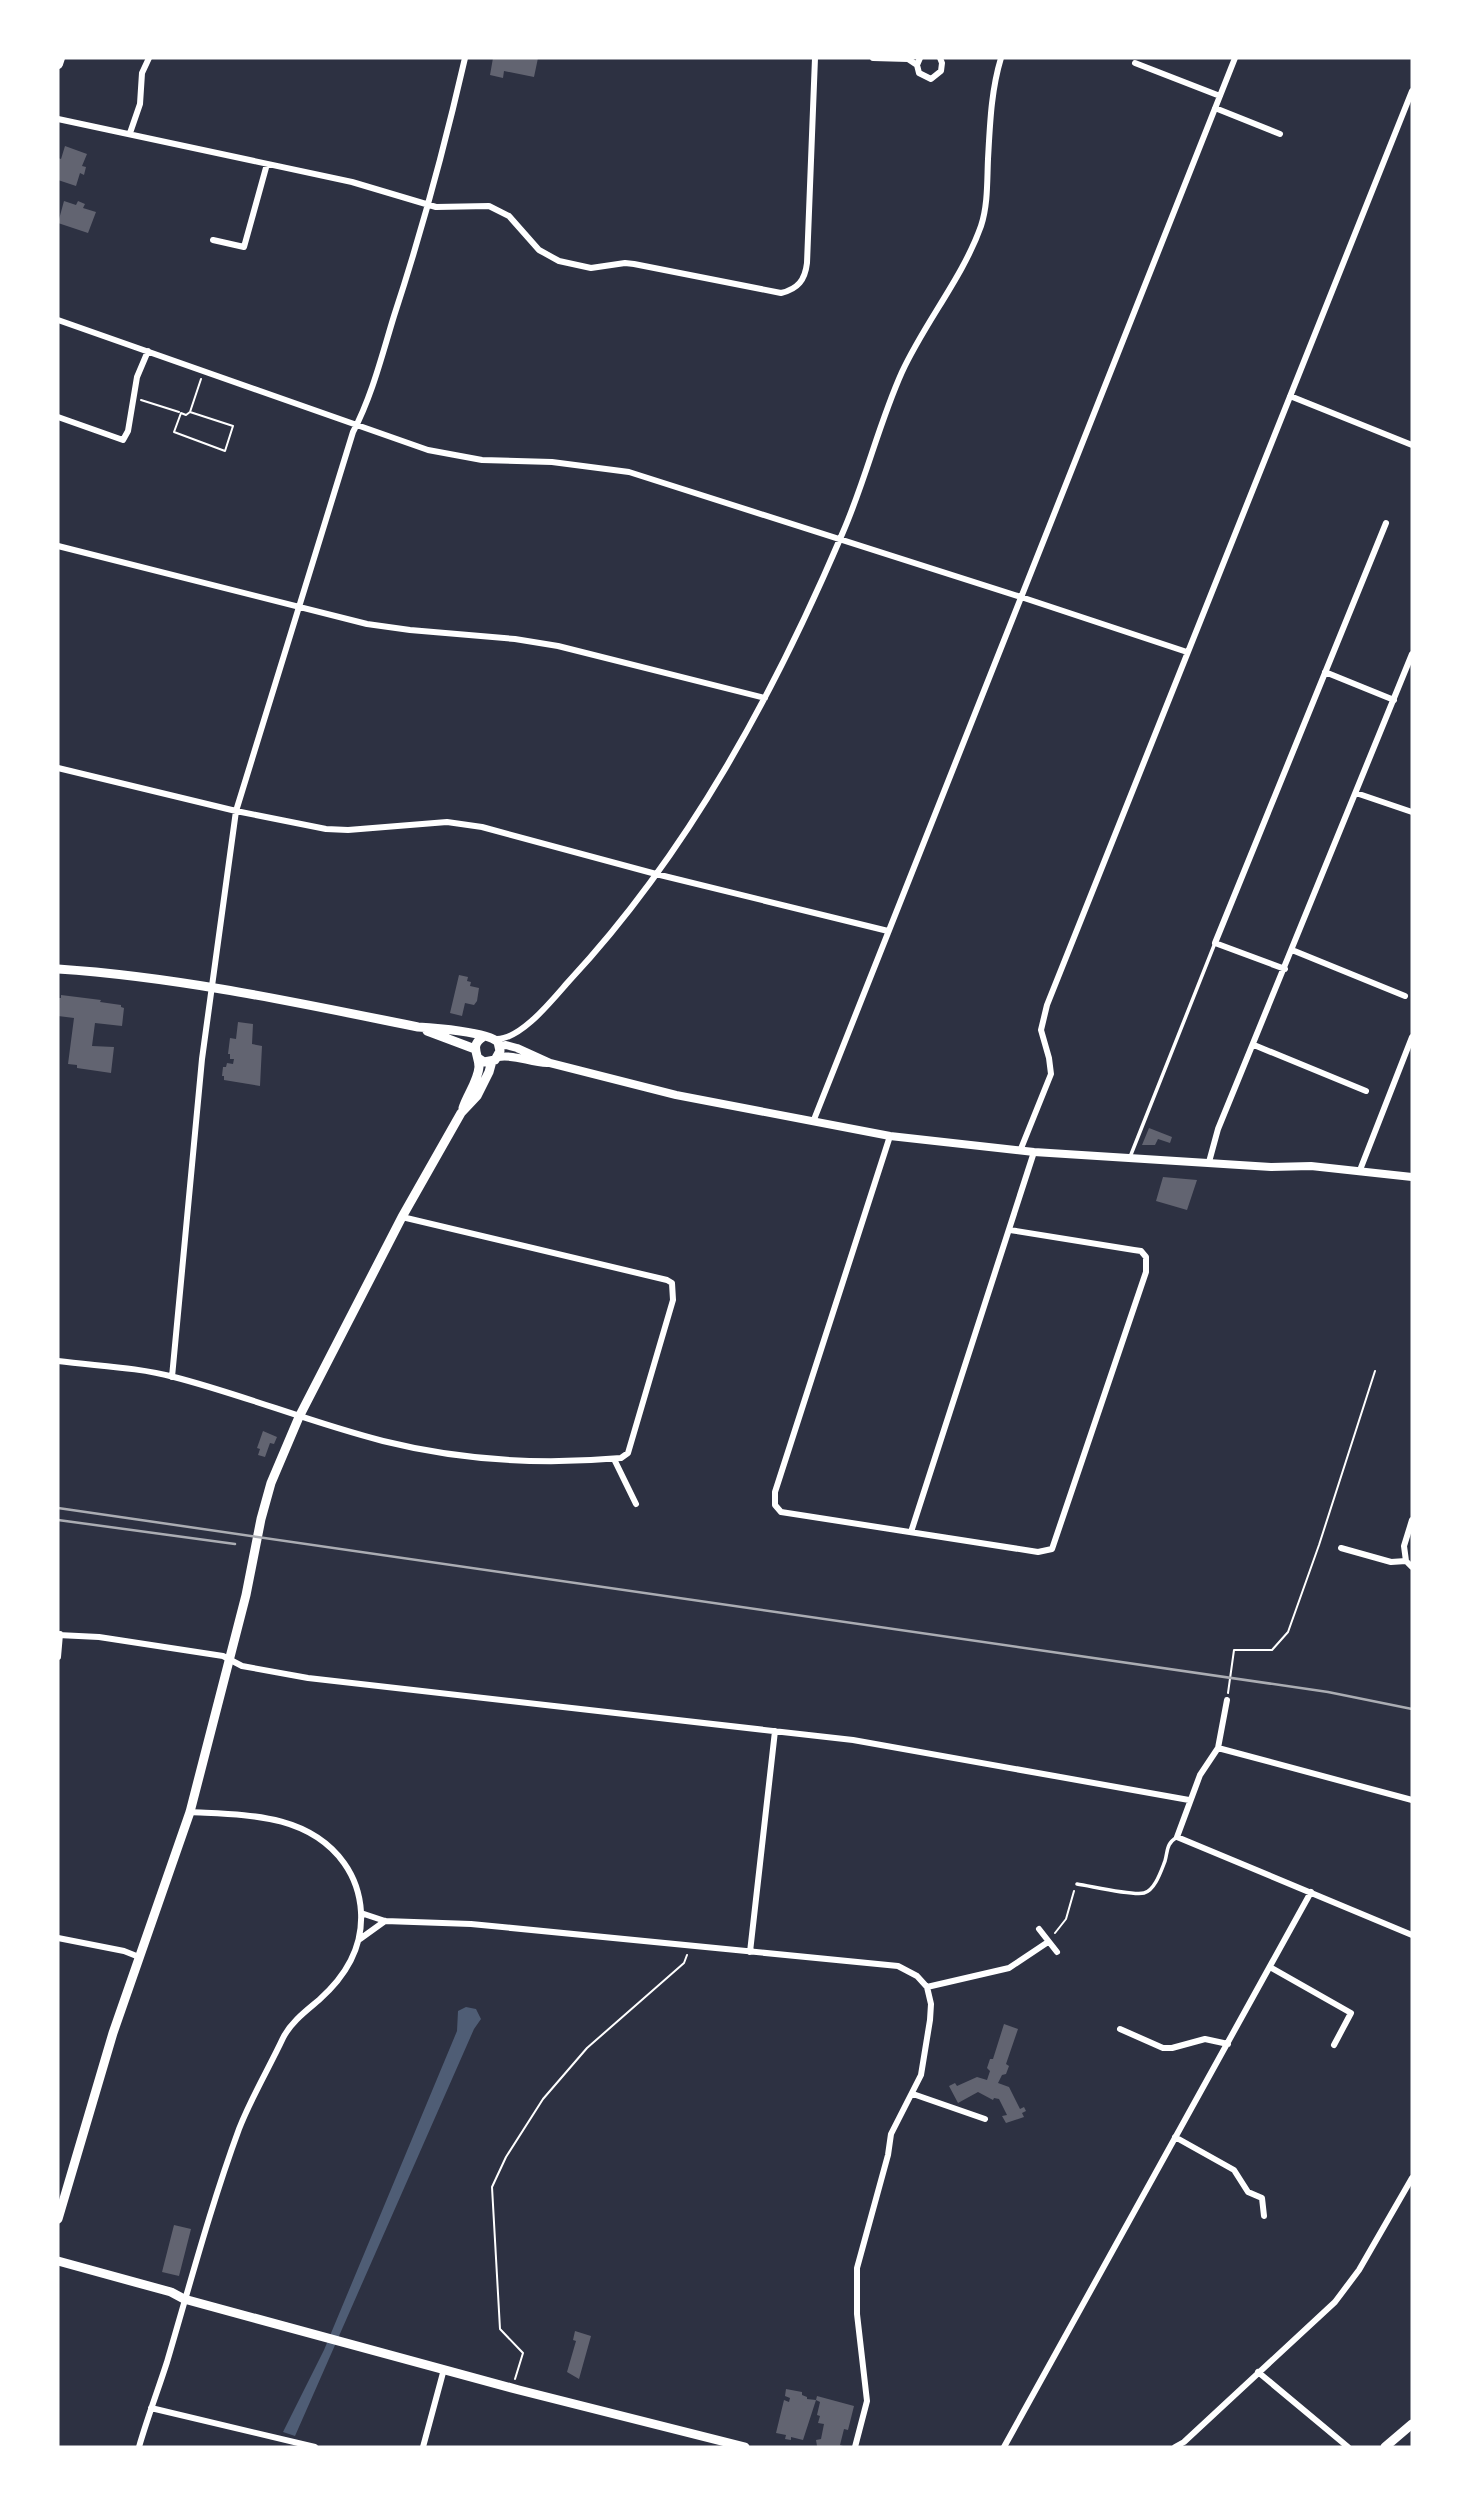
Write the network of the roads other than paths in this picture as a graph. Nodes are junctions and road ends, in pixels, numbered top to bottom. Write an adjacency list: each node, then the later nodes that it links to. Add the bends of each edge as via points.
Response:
1 (60, 58): 12 (main road)
2 (149, 58): 17 (street)
3 (465, 58): 20 (street)
4 (815, 58): 20 (street, via 807,263 804,278 790,291 776,294 634,264 579,267 543,253 516,222 497,209)
5 (873, 58): 9 (street)
6 (940, 58): 10 (street, via 943,67 935,78 922,76)
7 (1001, 58): 29 (street, via 991,100 982,224 902,372)
8 (1236, 58): 14 (street)
9 (908, 59): 10 (street)
10 (918, 61)
11 (1135, 63): 14 (street)
12 (58, 64)
13 (1412, 92): 24 (street)
14 (1220, 96): 15 (street)
15 (1215, 108): 18 (street); 31 (street)
16 (58, 119): 17 (street)
17 (130, 133): 19 (street)
18 (1280, 134)
19 (267, 164): 20 (street); 21 (street, via 244,247)
20 (430, 205): 26 (street)
21 (213, 240)
22 (58, 320): 23 (street)
23 (148, 351): 25 (street, via 137,377 123,440); 26 (street)
24 (1290, 396): 27 (street); 33 (street)
25 (58, 417)
26 (357, 424): 29 (street, via 428,450 463,457 629,472); 32 (street)
27 (1412, 445)
28 (1386, 523): 36 (street)
29 (840, 539): 31 (street); 37 (street)
30 (58, 545): 32 (street)
31 (1021, 597): 33 (street); 44 (street)
32 (299, 606): 37 (street, via 367,624 558,646); 41 (street)
33 (1187, 652): 63 (street, via 1043,1019 1051,1074)
34 (1412, 654): 35 (street)
35 (1410, 665): 38 (street)
36 (1325, 673): 38 (street); 45 (street)
37 (765, 698): 43 (street)
38 (1394, 700): 40 (street)
39 (58, 768): 41 (street)
40 (1356, 793): 42 (street); 46 (street)
41 (236, 811): 43 (street, via 348,830 464,824); 49 (street)
42 (1412, 812)
43 (656, 874): 44 (street); 54 (street, via 597,952 524,1027)
44 (888, 931): 61 (street)
45 (1215, 943): 48 (street); 65 (lane)
46 (1292, 950): 48 (street); 50 (street)
47 (58, 969): 49 (main road)
48 (1285, 969): 55 (street)
49 (211, 989): 51 (main road); 72 (street)
50 (1405, 996)
51 (418, 1027): 52 (main road); 56 (main road)
52 (483, 1037): 54 (main road); 56 (main road, via 476,1044)
53 (1412, 1037): 67 (street)
54 (498, 1042): 57 (main road); 58 (street)
55 (1254, 1045): 59 (street); 66 (street)
56 (476, 1054): 57 (main road, via 484,1062); 60 (main road, via 478,1074)
57 (495, 1059): 58 (street, via 514,1056); 60 (main road, via 477,1096)
58 (550, 1063): 61 (street)
59 (1366, 1091)
60 (461, 1114): 69 (main road)
61 (813, 1122): 62 (street)
62 (890, 1136): 63 (street); 77 (street, via 775,1492 775,1505 786,1514)
63 (1020, 1151): 64 (street)
64 (1034, 1152): 65 (street); 70 (street)
65 (1129, 1159): 66 (street)
66 (1209, 1163): 67 (street)
67 (1360, 1170): 68 (street)
68 (1412, 1177)
69 (402, 1217): 73 (main road); 74 (street, via 672,1283 673,1300 631,1448)
70 (1010, 1230): 77 (street); 77 (street, via 1141,1251 1146,1272 1052,1549 1038,1552)
71 (58, 1361): 72 (street)
72 (172, 1377): 73 (street)
73 (299, 1417): 74 (street, via 443,1452 555,1461); 83 (main road, via 271,1483)
74 (614, 1459): 75 (street)
75 (636, 1504)
76 (1412, 1520): 79 (street, via 1404,1546)
77 (911, 1532)
78 (1341, 1548): 79 (street, via 1391,1562)
79 (1406, 1560): 80 (street)
80 (1412, 1567)
81 (59, 1634): 82 (street); 83 (street, via 178,1648)
82 (58, 1657)
83 (229, 1660): 85 (street, via 308,1678); 89 (main road)
84 (1227, 1700): 86 (street)
85 (775, 1731): 87 (street, via 853,1740); 100 (street)
86 (1218, 1748): 87 (street); 88 (street)
87 (1189, 1800): 90 (street)
88 (1412, 1800)
89 (190, 1812): 93 (street, via 254,1816 317,1835 350,1872); 102 (main road)
90 (1177, 1838): 91 (lane, via 1170,1842 1153,1887 1146,1892); 92 (street)
91 (1077, 1884)
92 (1311, 1892): 96 (street); 103 (street)
93 (361, 1913): 94 (street); 98 (street)
94 (385, 1920): 98 (street); 100 (street, via 471,1924)
95 (1039, 1930): 99 (street)
96 (1412, 1935)
97 (58, 1938): 102 (street)
98 (360, 1939): 115 (street, via 339,1979 287,2032 240,2126)
99 (1048, 1941): 101 (street); 104 (street, via 1009,1968)
100 (750, 1952): 104 (street, via 898,1966)
101 (1058, 1952)
102 (139, 1957): 113 (main road)
103 (1270, 1967): 106 (street); 107 (street, via 1351,2013)
104 (927, 1987): 108 (street, via 930,2020)
105 (1119, 2029): 106 (street, via 1163,2048 1205,2039)
106 (1228, 2044): 110 (street)
107 (1334, 2045)
108 (913, 2094): 109 (street); 126 (street, via 891,2134 856,2268 867,2401)
109 (985, 2119)
110 (1175, 2137): 112 (street, via 1234,2170 1248,2192 1262,2198); 127 (street)
111 (1412, 2178): 117 (street, via 1351,2282)
112 (1264, 2216)
113 (58, 2219)
114 (58, 2261): 115 (main road)
115 (184, 2299): 116 (main road); 118 (street)
116 (444, 2369): 120 (main road); 124 (street)
117 (1258, 2372): 128 (street); 129 (street)
118 (151, 2408): 121 (street); 122 (street)
119 (1412, 2424): 130 (main road)
120 (722, 2444): 125 (main road)
121 (300, 2445): 123 (street)
122 (139, 2447)
123 (315, 2447)
124 (423, 2447)
125 (745, 2447)
126 (855, 2447)
127 (1004, 2447)
128 (1175, 2447)
129 (1349, 2447)
130 (1385, 2447)

